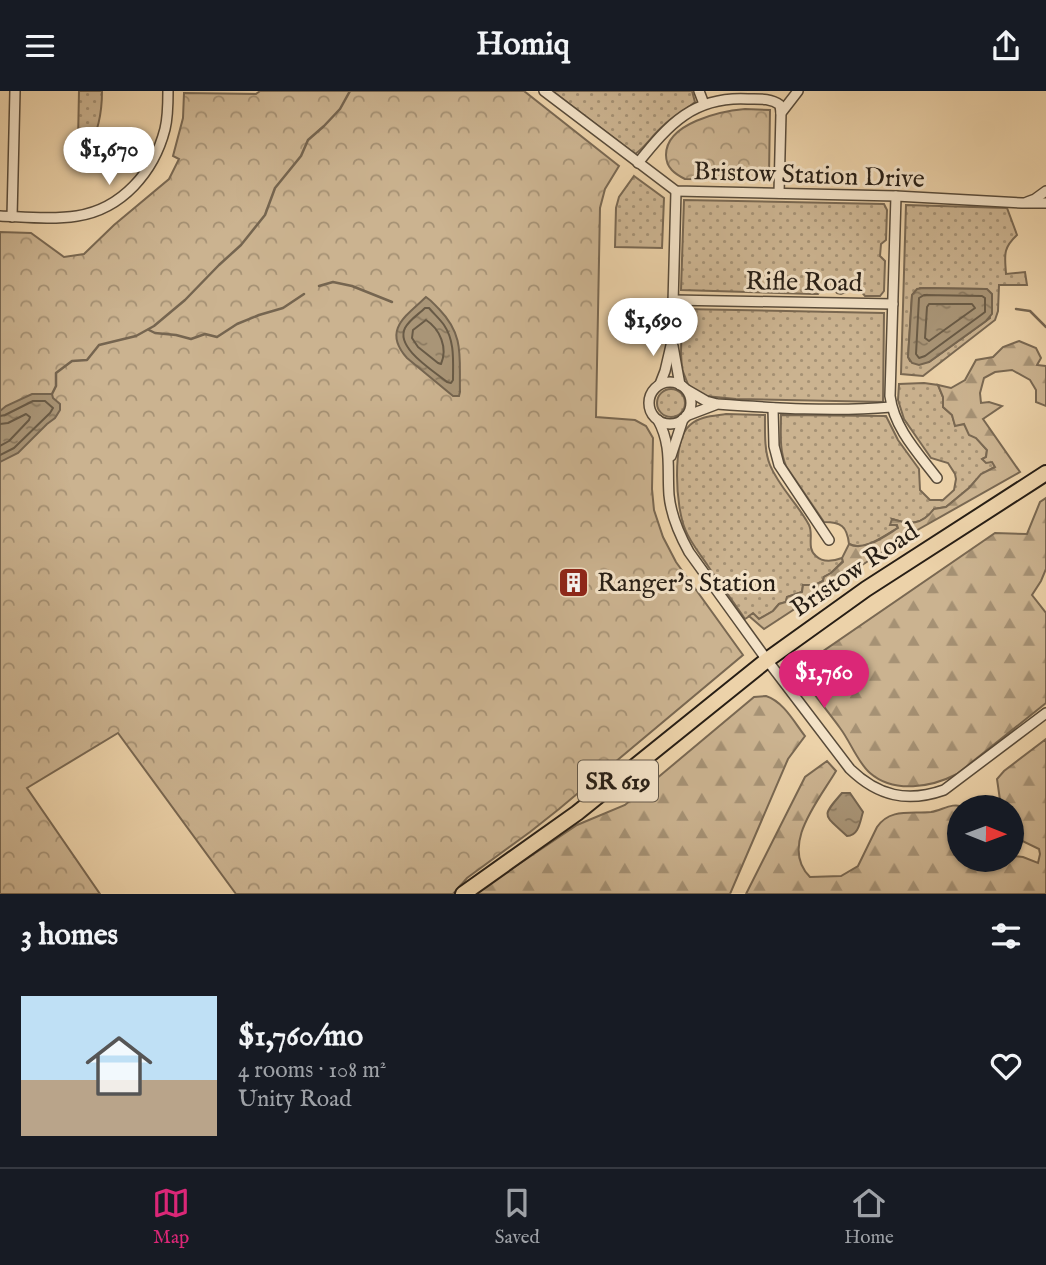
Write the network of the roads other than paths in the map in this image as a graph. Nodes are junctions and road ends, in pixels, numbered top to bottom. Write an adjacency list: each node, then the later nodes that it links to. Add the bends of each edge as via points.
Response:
1 (15, 91): 16 (street)
2 (168, 91): 16 (street, via 163,138 150,167 130,190 86,214)
3 (544, 91): 8 (street, Bristow Station Drive)
4 (699, 91): 6 (street)
5 (798, 91): 7 (street)
6 (704, 104): 7 (street, via 775,97); 8 (street, via 672,124)
7 (781, 113): 11 (street)
8 (638, 163): 9 (street, Bristow Station Drive)
9 (676, 191): 11 (street, Bristow Station Drive); 17 (street)
10 (1046, 191): 13 (street, Bristow Station Drive)
11 (779, 193): 12 (street, Bristow Station Drive)
12 (895, 196): 13 (street, Bristow Station Drive); 18 (street)
13 (1022, 203): 14 (street, Bristow Station Drive)
14 (1046, 203)
15 (0, 216): 16 (street)
16 (12, 217)
17 (673, 300): 18 (street, Rifle Road); 19 (street)
18 (892, 304): 23 (street)
19 (672, 341): 20 (street); 21 (street)
20 (660, 384): 21 (street); 26 (street, via 649,401)
21 (683, 388): 22 (street); 25 (street, via 691,401)
22 (717, 404): 24 (street); 25 (street)
23 (891, 407): 24 (street); 29 (street)
24 (773, 408): 30 (street, via 779,465)
25 (685, 418): 26 (street, via 670,424); 27 (street)
26 (658, 421): 27 (street)
27 (669, 461): 31 (street, via 669,496 680,536)
28 (1046, 473): 31 (main road, Bristow Road / SR 619, via 866,589)
29 (937, 478)
30 (830, 540)
31 (767, 660): 32 (street, via 850,769 885,793 899,796 944,790); 33 (main road, Bristow Road / SR 619, via 577,813)
32 (1046, 713)
33 (463, 894)

